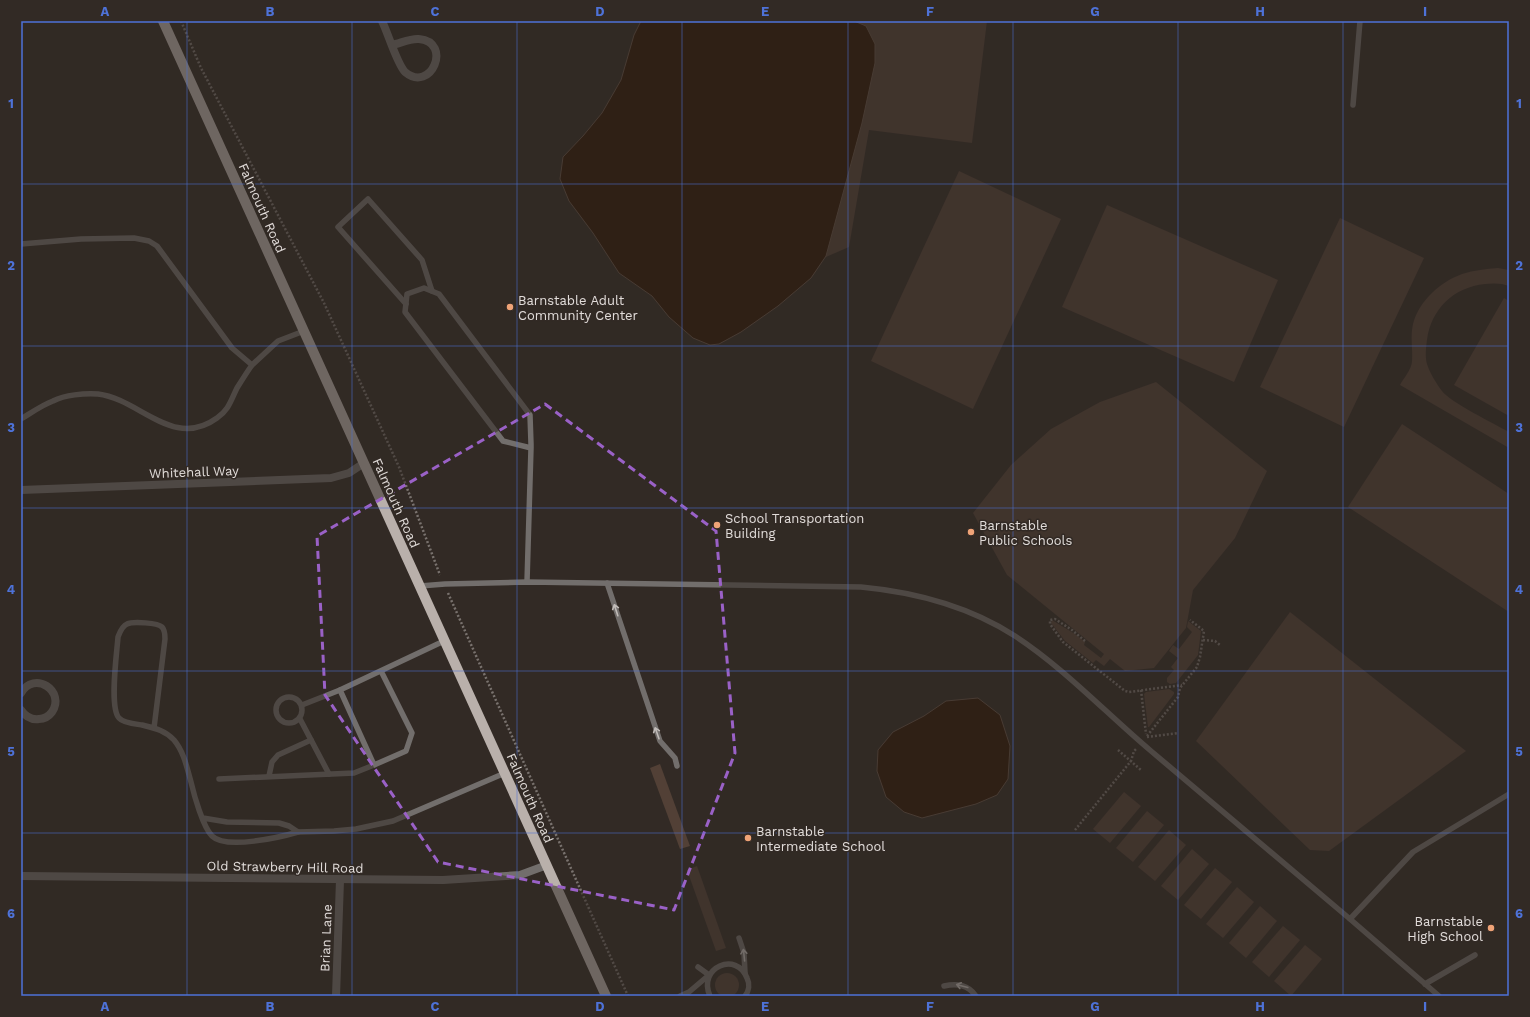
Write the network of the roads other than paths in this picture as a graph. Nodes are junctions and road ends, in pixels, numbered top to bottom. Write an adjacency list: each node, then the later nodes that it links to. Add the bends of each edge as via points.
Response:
1 (163, 21): 9 (main road, Falmouth Road)
2 (382, 21): 4 (street)
3 (1360, 21): 5 (lane)
4 (392, 45): 4 (street, via 422,39 433,47 437,56 436,63 428,74 409,74 402,68)
5 (1353, 105)
6 (21, 244): 10 (lane, via 134,238 157,246 232,348)
7 (432, 291): 8 (lane, via 424,288 407,294); 8 (lane, via 422,260 368,199 338,226); 12 (lane, via 439,294 530,415)
8 (406, 304): 12 (lane, via 405,312 503,441)
9 (304, 331): 10 (lane, via 278,341); 13 (main road, Falmouth Road)
10 (252, 365): 11 (lane, via 236,389 230,405 218,418 196,428 181,429 166,424 115,399 98,394 53,400)
11 (21, 419)
12 (530, 448): 15 (lane)
13 (364, 464): 14 (street, Whitehall Way, via 349,473 331,478); 17 (main road, Falmouth Road)
14 (21, 490)
15 (527, 582): 16 (lane); 17 (lane)
16 (607, 583): 28 (lane, one-way to 16, via 674,758 660,741); 39 (lane, via 868,588 923,598 952,606 980,618 1013,635 1037,652)
17 (420, 586): 18 (main road, Falmouth Road)
18 (444, 641): 19 (lane); 29 (main road, Falmouth Road)
19 (381, 671): 20 (lane); 27 (lane, via 412,733 406,751)
20 (340, 690): 22 (lane); 27 (lane)
21 (21, 693): 23 (street, via 31,684 43,684 52,691 56,702 51,713 42,719 30,718)
22 (302, 706): 24 (lane); 24 (lane, via 296,699 288,697 280,700 276,708 278,716 284,722 293,723)
23 (21, 710)
24 (300, 719): 26 (lane)
25 (154, 728): 25 (lane, via 123,721 118,718 115,710 118,636 127,624 136,622 158,624 165,632); 34 (lane, via 166,733 180,751)
26 (312, 740): 30 (lane); 31 (lane, via 278,755 272,762)
27 (374, 765): 30 (lane, via 354,773)
28 (677, 766)
29 (505, 773): 35 (lane, via 393,821 356,829); 36 (main road, Falmouth Road)
30 (329, 774): 31 (lane)
31 (270, 776): 32 (lane)
32 (219, 779)
33 (1509, 794): 39 (lane, via 1413,852)
34 (203, 818): 35 (lane, via 227,822 279,823); 35 (lane, via 212,836 218,840 239,842)
35 (298, 832)
36 (547, 865): 38 (street, Old Strawberry Hill Road, via 520,875 443,880); 49 (main road, Falmouth Road)
37 (21, 876): 38 (street, Old Strawberry Hill Road)
38 (340, 880): 48 (street, Brian Lane)
39 (1350, 919): 45 (lane)
40 (739, 938): 43 (lane, one-way to 40, via 744,953)
41 (1475, 955): 45 (lane)
42 (698, 967): 44 (lane)
43 (745, 973): 44 (lane, via 734,964 726,964 719,965); 46 (lane)
44 (709, 975): 50 (lane, via 689,992); 51 (lane, via 707,989)
45 (1424, 984): 55 (lane)
46 (749, 986): 52 (lane); 53 (lane)
47 (944, 986): 54 (lane, one-way to 47, via 962,985)
48 (336, 996)
49 (606, 996)
50 (680, 996)
51 (710, 996)
52 (745, 996)
53 (753, 996)
54 (976, 996)
55 (1439, 996)

